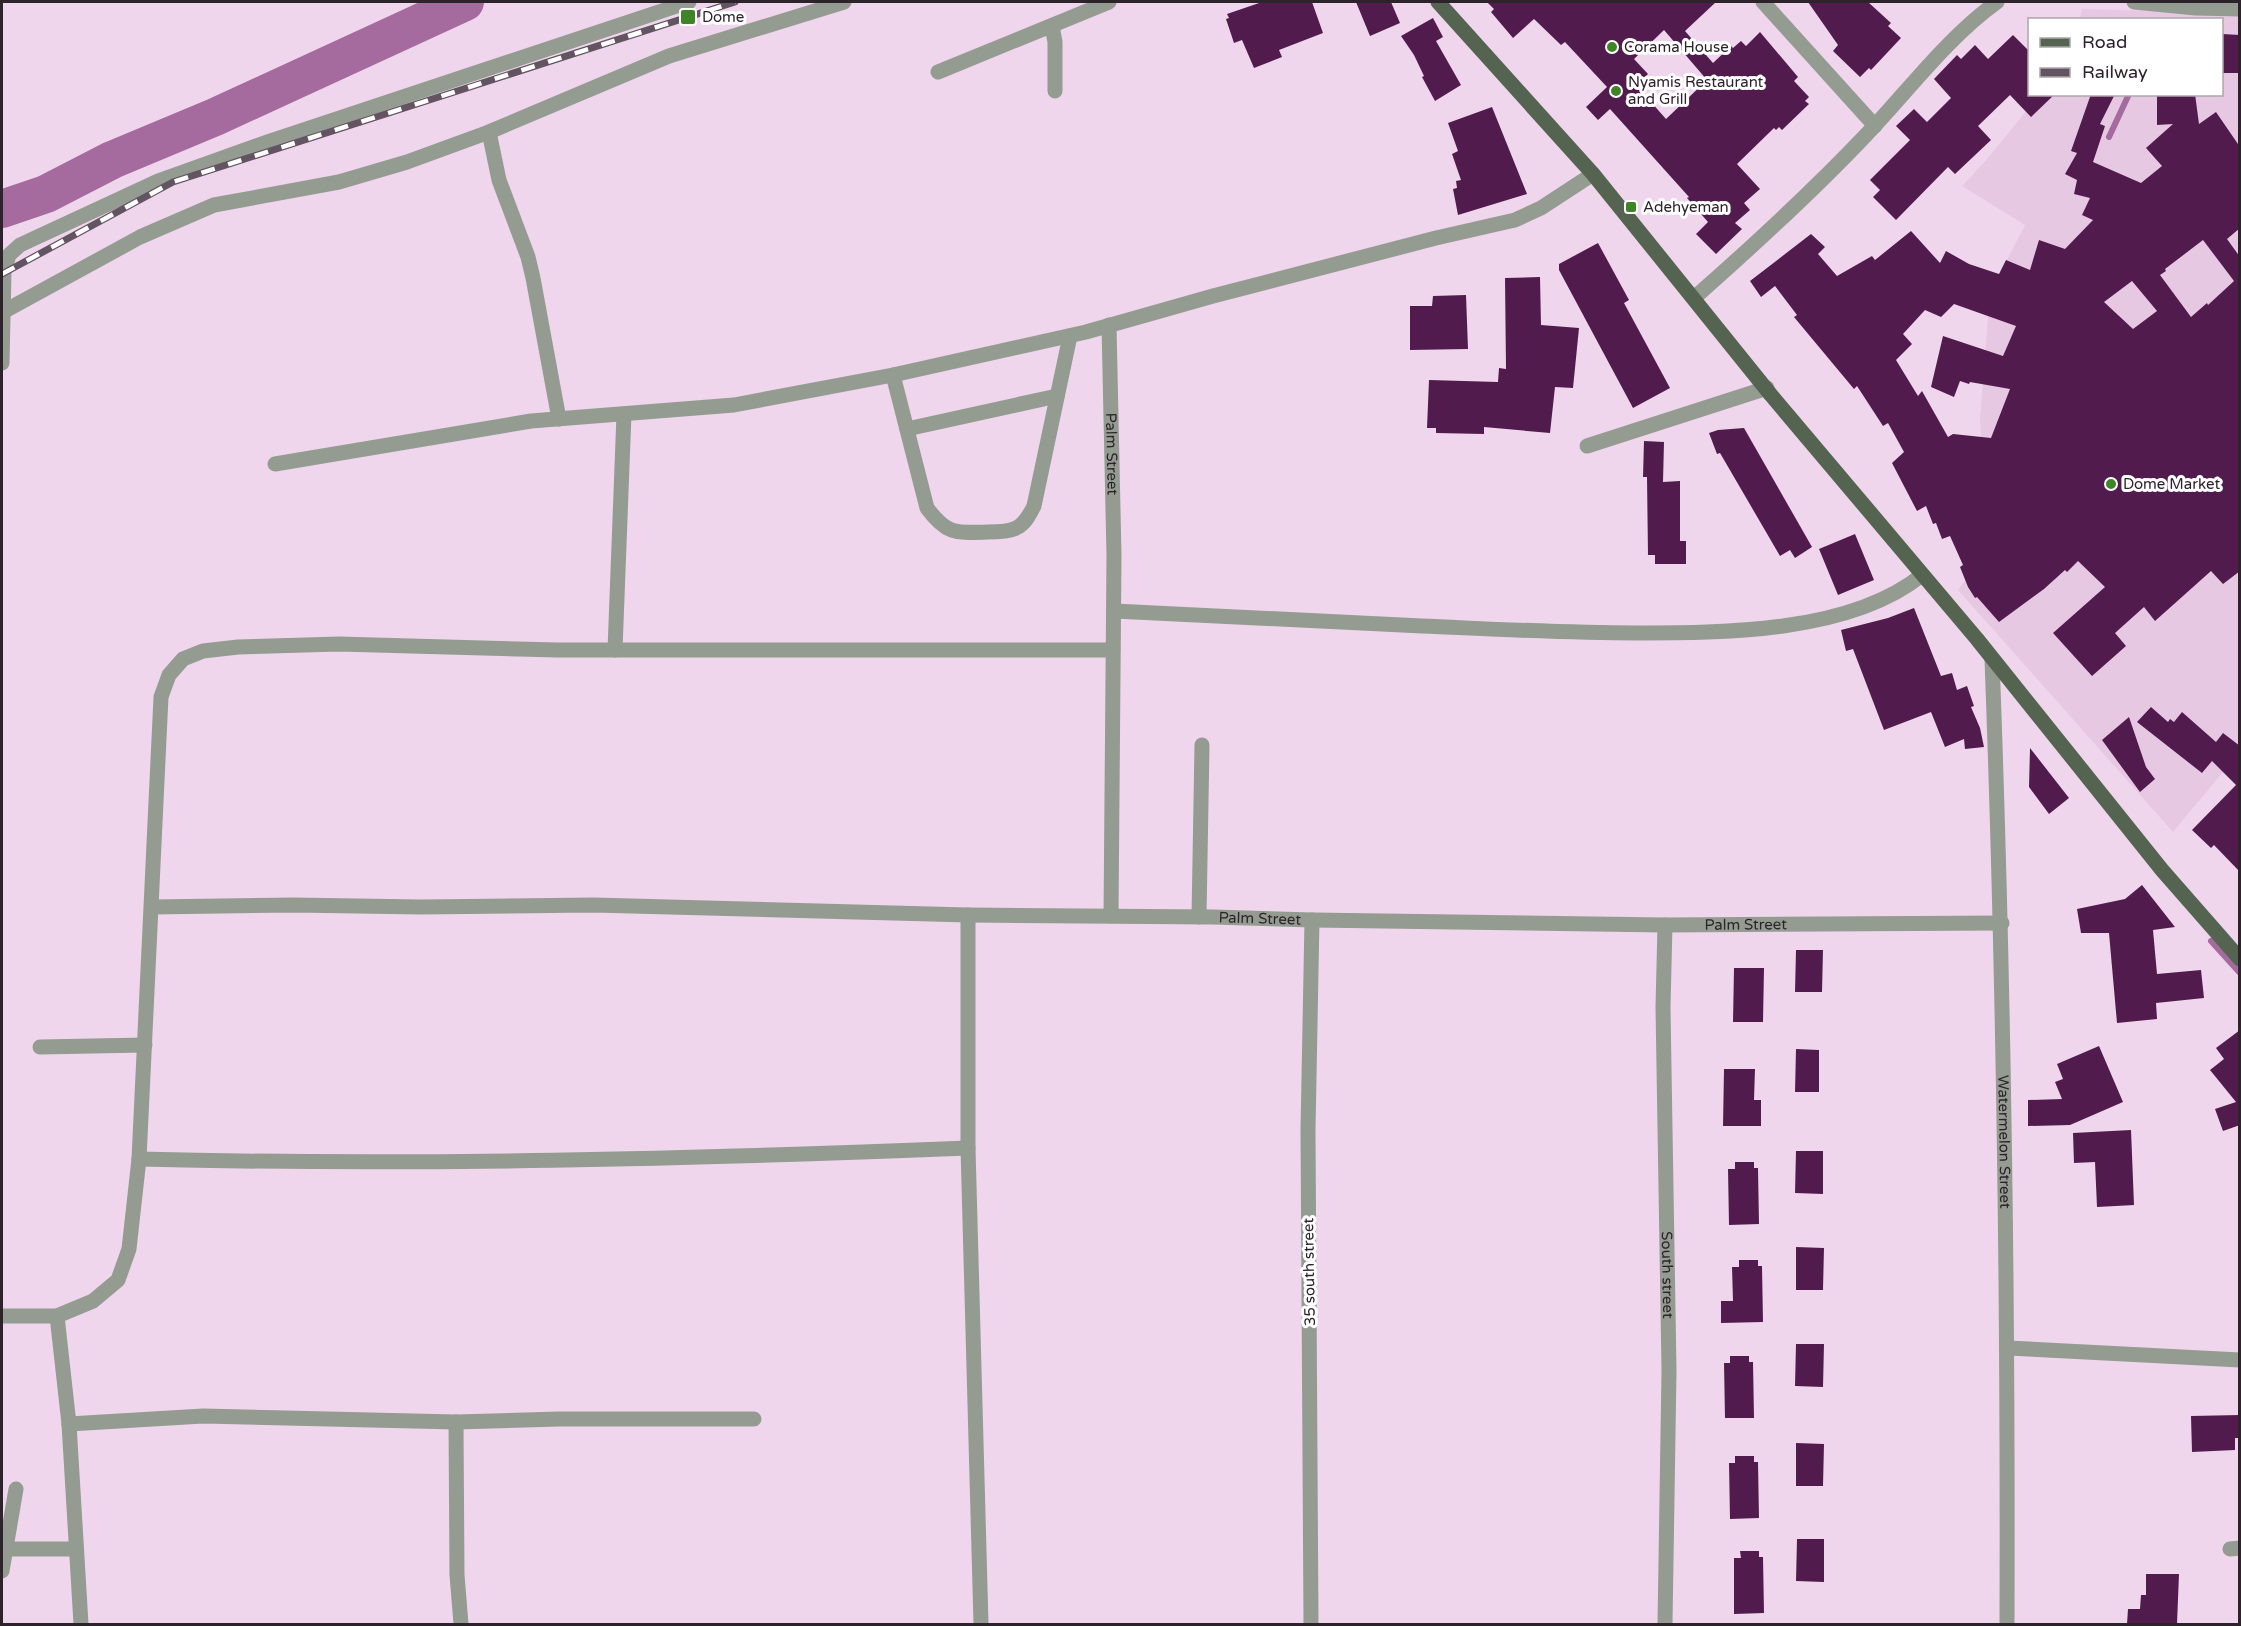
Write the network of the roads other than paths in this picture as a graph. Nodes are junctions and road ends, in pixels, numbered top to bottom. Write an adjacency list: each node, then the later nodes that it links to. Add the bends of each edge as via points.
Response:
1 (689, 2): 15 (street, via 158,182 20,245)
2 (844, 2): 13 (street, via 669,56)
3 (1109, 2): 9 (street)
4 (1438, 2): 14 (main road)
5 (1763, 2): 12 (street)
6 (1997, 2): 12 (street, via 1974,18)
7 (2134, 2): 8 (street)
8 (2240, 9)
9 (1052, 26): 10 (street); 11 (street)
10 (938, 72)
11 (1055, 90)
12 (1875, 126): 16 (street)
13 (489, 132): 17 (street, via 339,182 214,205 140,237); 25 (street, via 499,180 534,278)
14 (1593, 174): 16 (main road); 18 (street, via 1515,220)
15 (4, 265): 17 (street)
16 (1694, 298): 22 (main road)
17 (3, 312): 20 (street)
18 (1108, 326): 19 (street); 30 (street, Palm Street)
19 (1070, 336): 21 (street); 23 (street)
20 (2, 363)
21 (893, 375): 24 (street, via 734,405); 26 (street)
22 (1767, 388): 27 (street); 29 (main road)
23 (1057, 396): 26 (street); 26 (street, via 1034,506 1016,528 957,533 938,522 927,507)
24 (624, 414): 25 (street); 31 (street)
25 (559, 419): 28 (street)
26 (907, 429)
27 (1587, 446)
28 (275, 464)
29 (1922, 575): 30 (street, via 1904,590 1875,603 1812,622 1711,633 1599,633); 33 (main road)
30 (1114, 611): 32 (street, Palm Street)
31 (615, 650): 32 (street); 35 (street, via 339,644 238,647 203,651 183,659 169,675 160,697)
32 (1113, 650): 37 (street, Palm Street)
33 (1992, 659): 40 (street, Watermelon Street); 42 (main road, via 2155,861)
34 (1202, 745): 38 (street)
35 (152, 907): 36 (street, via 594,905); 43 (street)
36 (968, 915): 37 (street); 45 (street)
37 (1111, 916): 38 (street, Palm Street)
38 (1199, 917): 39 (street, Palm Street)
39 (1312, 920): 41 (street, Palm Street); 61 (street, 35 south street, via 1308,1130)
40 (2002, 923): 41 (street, Palm Street); 49 (street, Watermelon Street)
41 (1665, 925): 62 (street, South street, via 1669,1370)
42 (2240, 959)
43 (145, 1045): 44 (street); 46 (street)
44 (40, 1047)
45 (968, 1148): 46 (street, via 752,1157 268,1162); 60 (street)
46 (139, 1159): 48 (street, via 129,1249 118,1280 93,1301)
47 (2, 1316): 48 (street)
48 (57, 1316): 53 (street)
49 (2007, 1348): 50 (street); 63 (street, Watermelon Street)
50 (2240, 1360)
51 (753, 1419): 52 (street)
52 (456, 1422): 53 (street, via 203,1416); 59 (street)
53 (69, 1424): 56 (street)
54 (15, 1490): 55 (street)
55 (5, 1549): 56 (street); 57 (street)
56 (76, 1549): 58 (street)
57 (2, 1571)
58 (81, 1624)
59 (461, 1624)
60 (981, 1624)
61 (1311, 1624)
62 (1665, 1624)
63 (2007, 1624)

